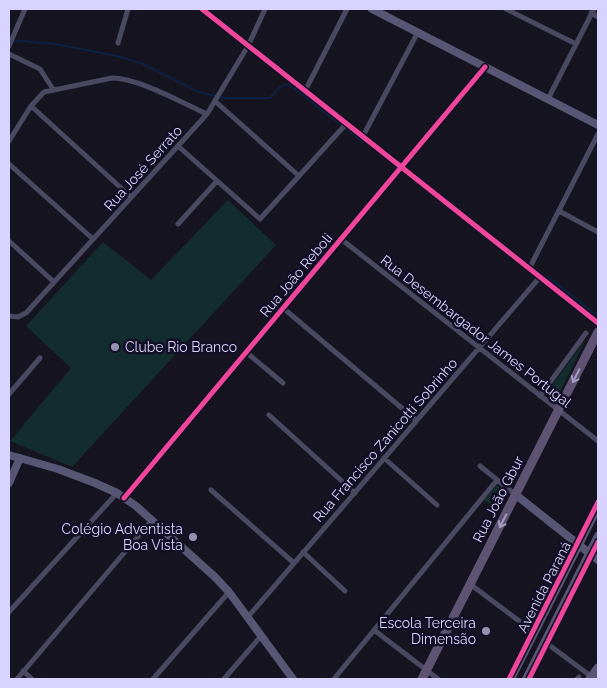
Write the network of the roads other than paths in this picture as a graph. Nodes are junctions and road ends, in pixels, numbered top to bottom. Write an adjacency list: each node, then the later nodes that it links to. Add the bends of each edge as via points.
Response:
1 (24, 9): 13 (street)
2 (128, 9): 11 (street)
3 (202, 9): 14 (street)
4 (265, 9): 14 (street, Rua José Serrato)
5 (347, 9): 18 (street)
6 (372, 9): 10 (street)
7 (506, 9): 12 (street)
8 (593, 11): 9 (street); 12 (street)
9 (598, 17)
10 (418, 32): 16 (street); 26 (street)
11 (118, 43)
12 (576, 44): 20 (street)
13 (9, 45)
14 (248, 46): 18 (street); 19 (street, Rua José Serrato)
15 (9, 54): 17 (street, via 40,68)
16 (485, 67): 20 (street); 30 (street, Rua João Reboli)
17 (53, 89): 21 (street, via 40,94); 22 (street, via 118,78)
18 (305, 91): 23 (street)
19 (217, 99): 22 (street, Rua José Serrato); 31 (street)
20 (548, 99): 24 (street)
21 (31, 106): 27 (street); 33 (street)
22 (207, 114): 28 (street, Rua José Serrato)
23 (347, 123): 26 (street); 31 (street)
24 (598, 125)
25 (598, 134): 34 (street)
26 (364, 136): 30 (street)
27 (9, 141)
28 (178, 146): 32 (street); 33 (street, Rua José Serrato)
29 (9, 164): 37 (street)
30 (401, 167): 38 (street, Rua João Reboli); 40 (street)
31 (299, 176): 32 (street, via 260,219)
32 (217, 181): 35 (street)
33 (131, 197): 37 (street, Rua José Serrato)
34 (559, 211): 36 (street); 40 (street)
35 (178, 224)
36 (598, 232)
37 (93, 239): 42 (street, Rua José Serrato)
38 (341, 239): 43 (street, Rua João Reboli); 48 (street, Rua Desembargador James Portugal)
39 (9, 241): 42 (street)
40 (529, 269): 41 (street)
41 (540, 277): 45 (street); 48 (street, Rua Francisco Zanicotti Sobrinho)
42 (54, 282): 44 (street, Rua José Serrato, via 23,315)
43 (283, 308): 49 (street, Rua João Reboli); 56 (street)
44 (9, 316)
45 (598, 324)
46 (598, 332): 54 (main road, Rua João Gbur, one-way to 54)
47 (586, 333): 53 (street)
48 (479, 348): 53 (street, Rua Desembargador James Portugal); 56 (street, Rua Francisco Zanicotti Sobrinho)
49 (246, 352): 51 (street); 68 (street, Rua João Reboli)
50 (40, 358): 52 (street)
51 (283, 383)
52 (9, 394)
53 (540, 396): 54 (street, Rua Desembargador James Portugal)
54 (558, 410): 57 (street, Rua Desembargador James Portugal); 67 (main road, Rua João Gbur)
55 (269, 415): 65 (street)
56 (416, 420): 60 (street, Rua Francisco Zanicotti Sobrinho)
57 (598, 442)
58 (9, 455): 59 (street)
59 (20, 458): 63 (street); 66 (street)
60 (384, 458): 65 (street, Rua Francisco Zanicotti Sobrinho); 69 (street)
61 (480, 466): 62 (street)
62 (497, 480): 67 (street); 82 (street)
63 (9, 483)
64 (211, 490): 76 (street)
65 (354, 492): 74 (street, Rua Francisco Zanicotti Sobrinho)
66 (117, 493): 68 (street); 80 (street)
67 (516, 495): 73 (street); 77 (main road, Rua João Gbur, one-way to 77)
68 (124, 498): 71 (street)
69 (437, 505)
70 (598, 507): 73 (street, Avenida Paraná)
71 (152, 520): 79 (street); 88 (street)
72 (598, 536): 73 (street, Avenida Paraná)
73 (584, 549): 75 (street); 83 (street, Avenida Paraná); 85 (street, Avenida Paraná)
74 (303, 552): 76 (street, Rua Francisco Zanicotti Sobrinho); 78 (street)
75 (598, 560)
76 (294, 563): 81 (street, Rua Francisco Zanicotti Sobrinho)
77 (470, 584): 83 (street); 87 (main road, Rua João Gbur)
78 (345, 591)
79 (228, 592): 81 (street); 91 (street)
80 (9, 612)
81 (247, 618): 84 (street)
82 (374, 630): 87 (street); 94 (street)
83 (535, 633): 97 (street, Avenida Paraná)
84 (261, 636): 92 (street); 93 (street)
85 (545, 642): 98 (street, Avenida Paraná); 99 (street)
86 (598, 668): 99 (main road)
87 (426, 670): 95 (main road, Rua João Gbur); 96 (street)
88 (23, 672): 89 (street); 90 (street)
89 (16, 679)
90 (32, 679)
91 (153, 679)
92 (224, 679)
93 (293, 679)
94 (334, 679)
95 (422, 679)
96 (438, 679)
97 (512, 679)
98 (526, 679)
99 (592, 679)

